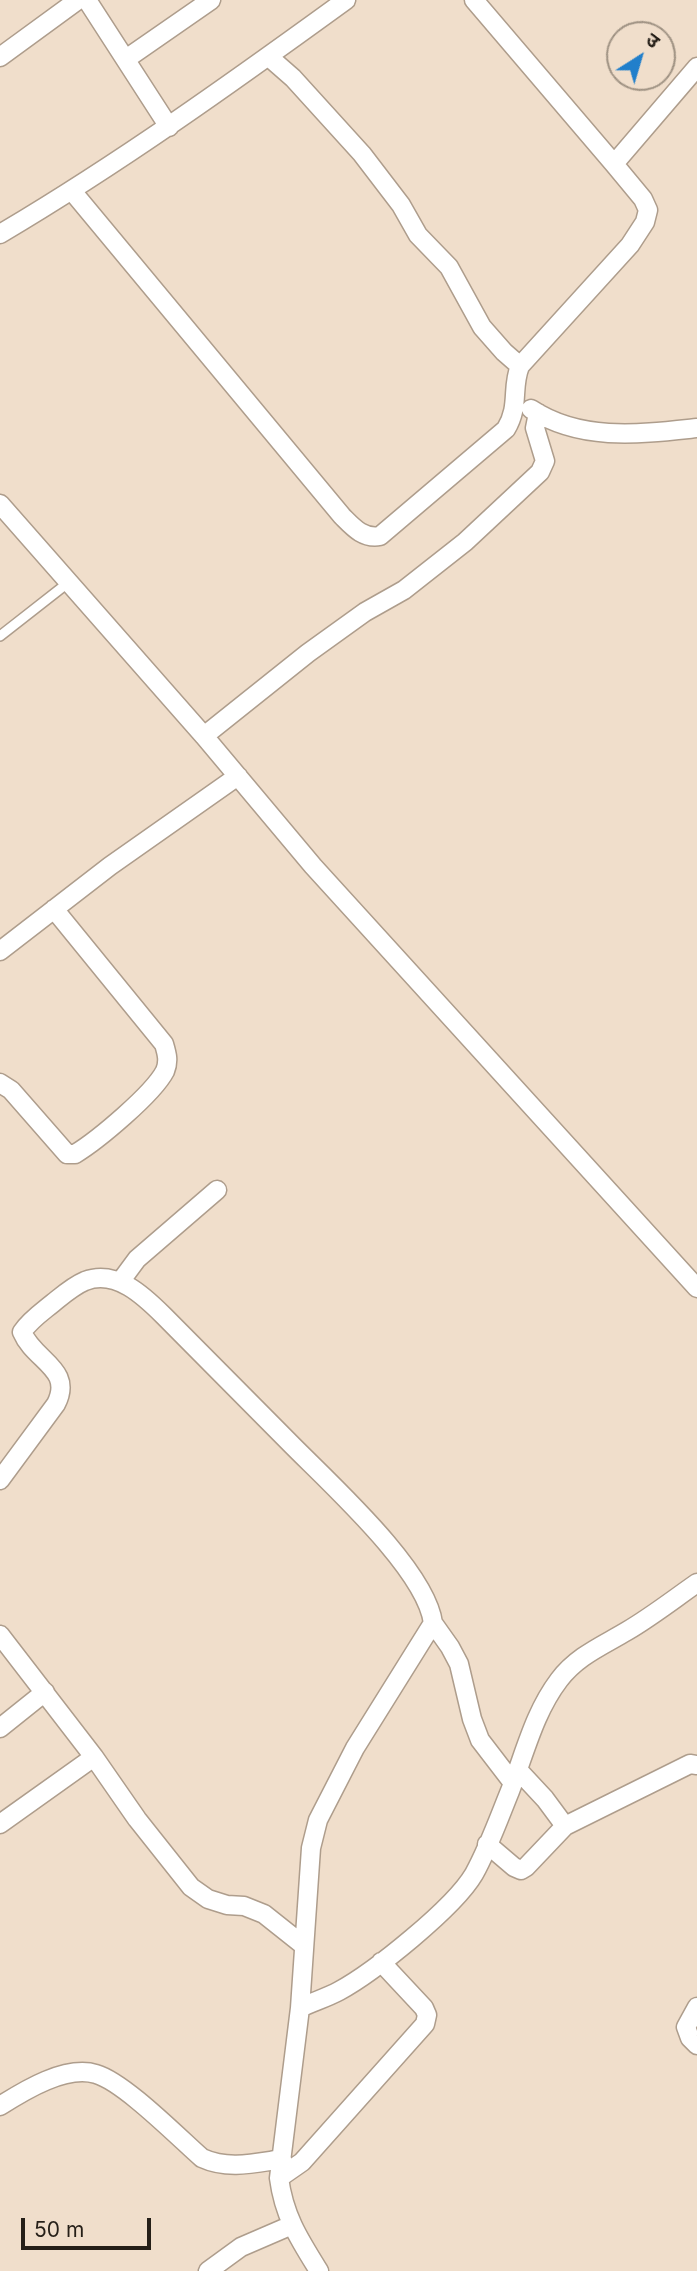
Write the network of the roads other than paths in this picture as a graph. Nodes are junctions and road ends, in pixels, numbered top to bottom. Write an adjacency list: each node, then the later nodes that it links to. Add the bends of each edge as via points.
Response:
1 (78, 0): 6 (street)
2 (87, 0): 8 (street)
3 (211, 0): 8 (street)
4 (346, 0): 7 (street)
5 (474, 0): 11 (street)
6 (0, 57)
7 (269, 57): 10 (street); 14 (street, via 362,153 418,235 449,267 482,327)
8 (126, 59): 10 (street)
9 (697, 67): 11 (street)
10 (169, 127): 12 (street)
11 (614, 164): 14 (street, via 643,199 648,210 645,222 630,246)
12 (72, 191): 13 (street); 15 (street, via 358,532 380,536 506,429)
13 (0, 234)
14 (520, 366): 15 (street, via 514,379)
15 (516, 399): 16 (street)
16 (538, 413): 17 (street, via 569,427 608,434); 21 (street, via 535,428 545,461 540,472 455,550 308,653)
17 (697, 428)
18 (0, 504): 19 (street)
19 (69, 582): 20 (lane); 21 (street)
20 (0, 636)
21 (204, 736): 22 (street)
22 (239, 776): 23 (street); 28 (street, via 431,998)
23 (54, 909): 24 (street); 25 (street, via 164,1044 169,1058 165,1071 151,1090 75,1154 67,1154)
24 (0, 951)
25 (0, 1083)
26 (217, 1190): 27 (street, via 137,1259)
27 (121, 1282): 29 (street, via 88,1280 75,1286 22,1332 61,1380 62,1392); 31 (street, via 164,1316 371,1525 417,1583)
28 (697, 1288)
29 (0, 1480)
30 (697, 1583): 37 (street, via 570,1667 539,1713)
31 (433, 1623): 37 (street, via 458,1664 480,1740); 41 (street, via 355,1748 318,1820 311,1848)
32 (1, 1638): 33 (street)
33 (45, 1692): 34 (street); 35 (street)
34 (0, 1728)
35 (94, 1758): 38 (street); 41 (street, via 191,1887 208,1899 264,1914)
36 (697, 1765): 39 (street)
37 (515, 1776): 39 (street, via 545,1799); 40 (street)
38 (0, 1824)
39 (565, 1826): 40 (street, via 521,1870)
40 (487, 1844): 42 (street, via 462,1891)
41 (303, 1945): 44 (street)
42 (381, 1962): 44 (street, via 337,1992); 48 (street, via 424,2008 425,2024 302,2162)
43 (697, 2007): 45 (street, via 685,2027)
44 (300, 2008): 47 (street)
45 (697, 2045)
46 (0, 2106): 47 (street, via 57,2078 94,2073 115,2082 209,2162 235,2165)
47 (282, 2160): 48 (street)
48 (279, 2178): 49 (street)
49 (292, 2225): 50 (street, via 241,2247); 51 (street)
50 (208, 2271)
51 (319, 2271)

